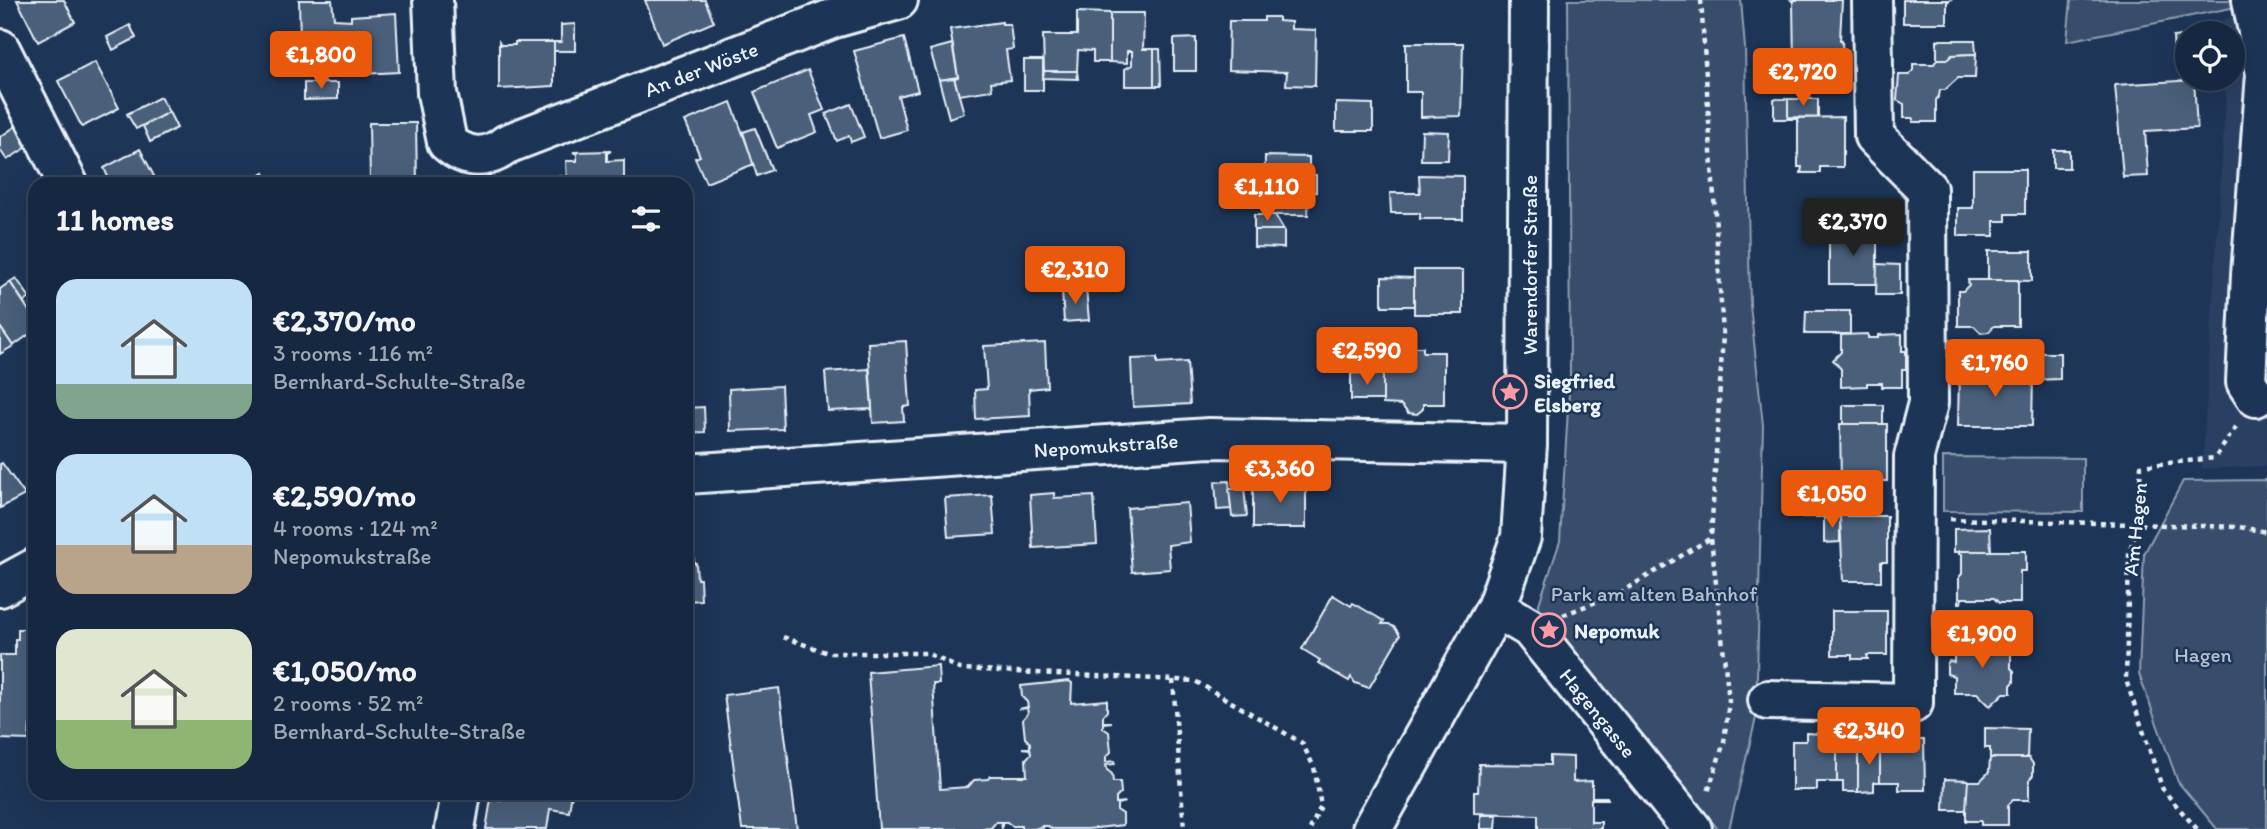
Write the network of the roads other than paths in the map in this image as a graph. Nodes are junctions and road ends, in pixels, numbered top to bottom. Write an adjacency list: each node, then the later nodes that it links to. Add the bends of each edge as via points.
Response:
1 (433, 0): 8 (street, via 437,93 447,142)
2 (898, 0): 8 (street, An der Wöste, via 834,18)
3 (1530, 0): 11 (street, Warendorfer Straße)
4 (1872, 0): 16 (street, via 1874,136 1927,189 1928,403 1914,457 1913,703)
5 (2252, 0): 7 (street)
6 (0, 49): 9 (street)
7 (2267, 74): 10 (street, via 2246,382)
8 (482, 161)
9 (64, 177)
10 (2256, 397)
11 (1527, 444): 12 (street, Nepomukstraße, via 1209,438); 15 (street, Warendorfer Straße, via 1521,537)
12 (693, 474)
13 (28, 572): 14 (street)
14 (0, 587)
15 (1496, 608): 18 (street, Hagengasse, via 1530,628); 20 (street, Warendorfer Straße)
16 (1768, 700)
17 (460, 800): 19 (street)
18 (1698, 817)
19 (455, 829)
20 (1372, 829)

